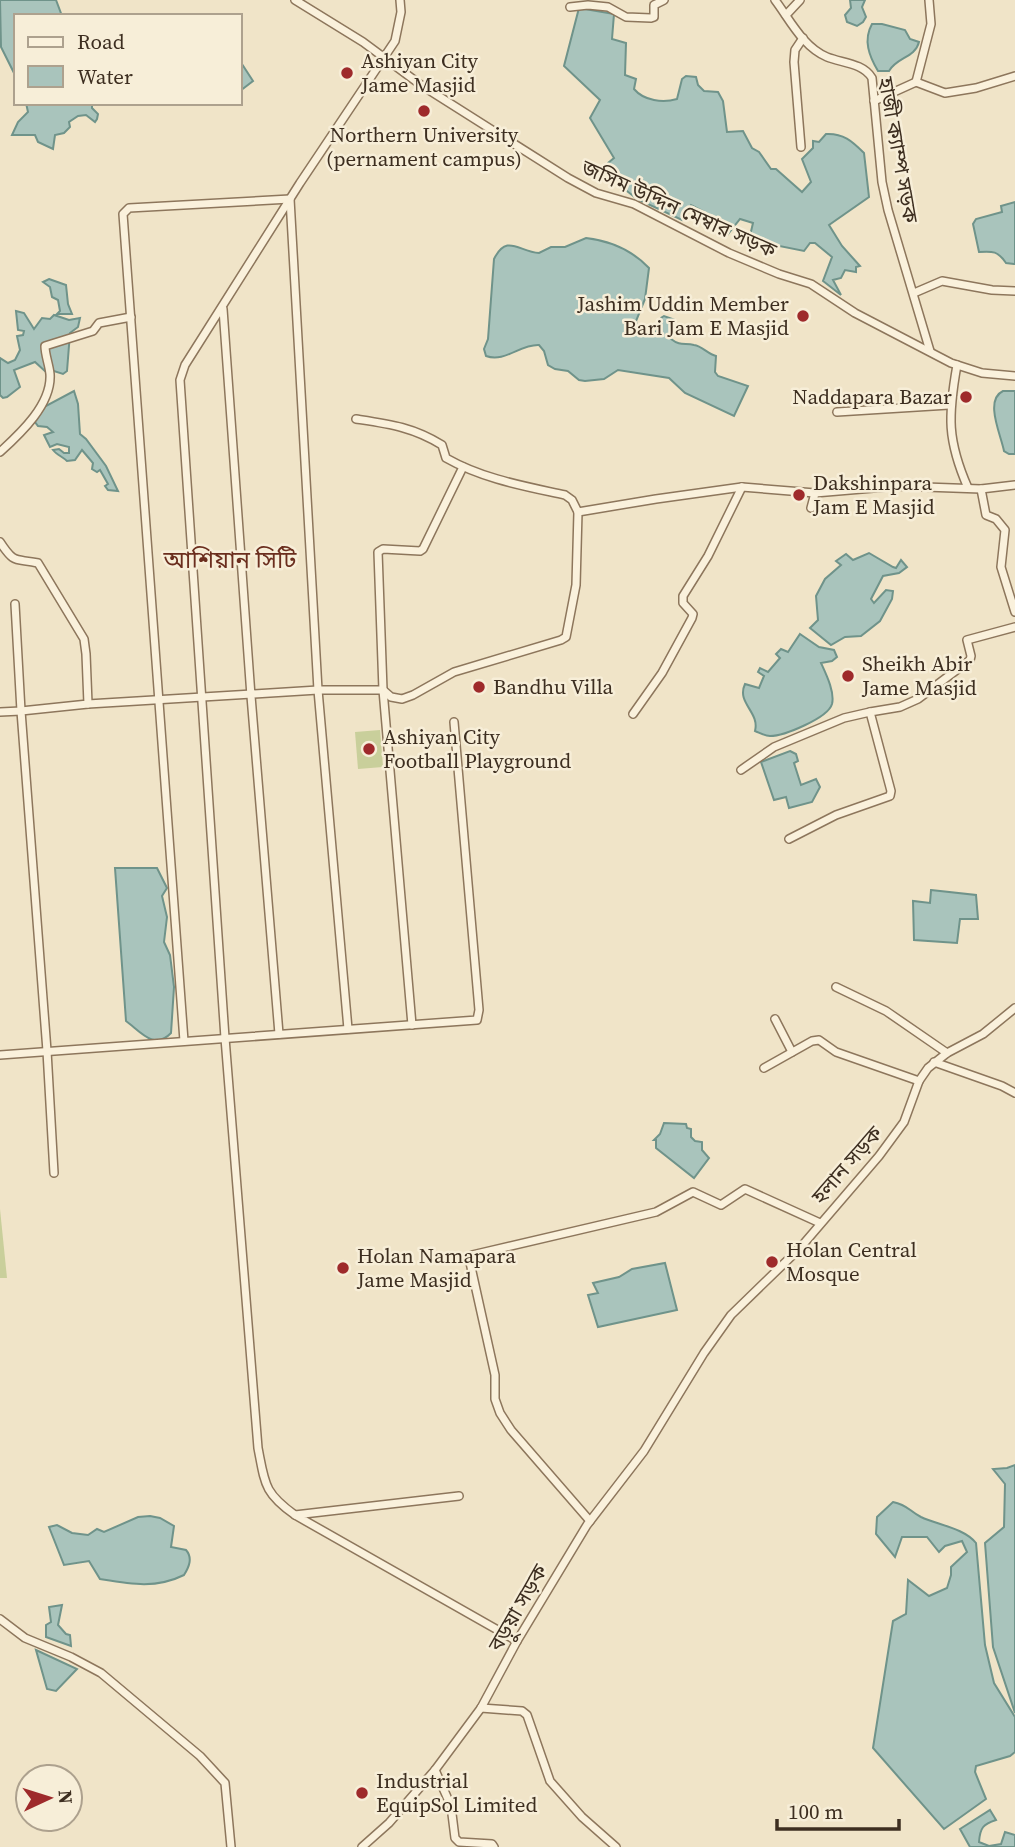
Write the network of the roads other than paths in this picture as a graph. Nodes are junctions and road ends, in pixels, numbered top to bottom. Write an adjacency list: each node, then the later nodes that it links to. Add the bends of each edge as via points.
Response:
1 (295, 0): 10 (street, জসিম উদ্দিন মেম্বার সড়ক)
2 (401, 0): 10 (street, via 395,41)
3 (664, 0): 7 (street, via 654,5 651,18 626,17 608,7)
4 (775, 0): 8 (street, হাজী ক্যাম্প সড়ক)
5 (800, 0): 8 (street)
6 (929, 0): 12 (street, via 930,24)
7 (570, 7)
8 (786, 15): 9 (street, হাজী ক্যাম্প সড়ক)
9 (803, 38): 13 (street, হাজী ক্যাম্প সড়ক, via 826,57 870,74); 14 (street, via 794,62)
10 (383, 58): 15 (street); 20 (street, জসিম উদ্দিন মেম্বার সড়ক, via 596,193 634,204 729,253 811,284 855,313)
11 (1015, 76): 12 (street, via 945,93)
12 (916, 82): 13 (street)
13 (874, 101): 17 (street, হাজী ক্যাম্প সড়ক, via 882,182)
14 (801, 147)
15 (290, 200): 18 (street); 19 (street, via 126,210); 39 (street)
16 (1015, 292): 17 (street, via 942,281)
17 (914, 293): 20 (street, হাজী ক্যাম্প সড়ক)
18 (223, 308): 41 (street); 42 (street, via 180,380)
19 (131, 317): 26 (street, via 99,323 93,331 45,346 49,392 26,429); 43 (street)
20 (930, 351): 21 (street, জসিম উদ্দিন মেম্বার সড়ক)
21 (957, 365): 22 (street, জসিম উদ্দিন মেম্বার সড়ক); 23 (street)
22 (1015, 376)
23 (949, 405): 24 (street); 30 (street, via 958,464)
24 (837, 412)
25 (356, 419): 27 (street, via 405,427 427,436 442,445 446,458)
26 (0, 452)
27 (463, 467): 34 (street, via 508,483 565,495); 40 (street, via 423,549 378,552)
28 (1015, 485): 31 (street)
29 (743, 487): 32 (street); 34 (street); 48 (street, via 683,596 692,618)
30 (968, 488): 31 (street); 32 (street, via 897,486)
31 (981, 489): 37 (street, via 986,515 1005,530 1002,567)
32 (814, 493): 33 (street)
33 (811, 508)
34 (578, 512): 40 (street, via 576,585 566,637 454,672 402,699)
35 (0, 542): 44 (street, via 18,562 37,563 84,639)
36 (15, 604): 45 (street)
37 (1015, 612)
38 (1015, 627): 47 (street, via 967,640 970,660 918,699)
39 (318, 690): 40 (street); 41 (street); 56 (street)
40 (383, 690): 55 (street)
41 (251, 696): 42 (street); 57 (street)
42 (202, 698): 43 (street); 58 (street)
43 (159, 701): 44 (street); 59 (street)
44 (88, 704): 45 (street)
45 (21, 711): 46 (street); 60 (street)
46 (0, 712)
47 (870, 712): 50 (street, via 774,747); 51 (street, via 890,796 836,815)
48 (633, 715)
49 (454, 722): 55 (street, via 478,1016 477,1020)
50 (741, 770)
51 (789, 839)
52 (835, 987): 62 (street, via 886,1011)
53 (1015, 1008): 62 (street, হলান সড়ক, via 983,1034)
54 (775, 1019): 61 (street)
55 (412, 1025): 56 (street)
56 (348, 1029): 57 (street)
57 (279, 1034): 58 (street)
58 (225, 1038): 59 (street); 72 (street, via 258,1448 267,1488)
59 (184, 1041): 60 (street)
60 (47, 1051): 63 (street); 68 (street)
61 (792, 1052): 65 (street); 66 (street, via 819,1040 836,1052)
62 (947, 1053): 64 (street, হলান সড়ক)
63 (0, 1055)
64 (933, 1062): 66 (street, হলান সড়ক); 67 (street)
65 (764, 1068)
66 (919, 1081): 69 (street, হলান সড়ক, via 899,1130)
67 (1015, 1093)
68 (54, 1173)
69 (820, 1223): 70 (street, হলান সড়ক, via 731,1315); 73 (street, via 745,1189 721,1205 693,1192 656,1212 470,1258 500,1413)
70 (704, 1353): 73 (street, বড়ুয়া সড়ক, via 644,1451)
71 (459, 1496): 72 (street)
72 (295, 1515): 75 (street)
73 (590, 1521): 75 (street, বড়ুয়া সড়ক)
74 (0, 1619): 78 (street, via 24,1638 101,1673 200,1756 225,1783)
75 (517, 1641): 76 (street, বড়ুয়া সড়ক)
76 (481, 1708): 77 (street, বড়ুয়া সড়ক); 81 (street, via 527,1715 550,1781)
77 (435, 1770): 79 (street, বড়ুয়া সড়ক); 80 (street, via 450,1806 455,1838)
78 (231, 1847)
79 (362, 1847)
80 (494, 1847)
81 (616, 1847)

